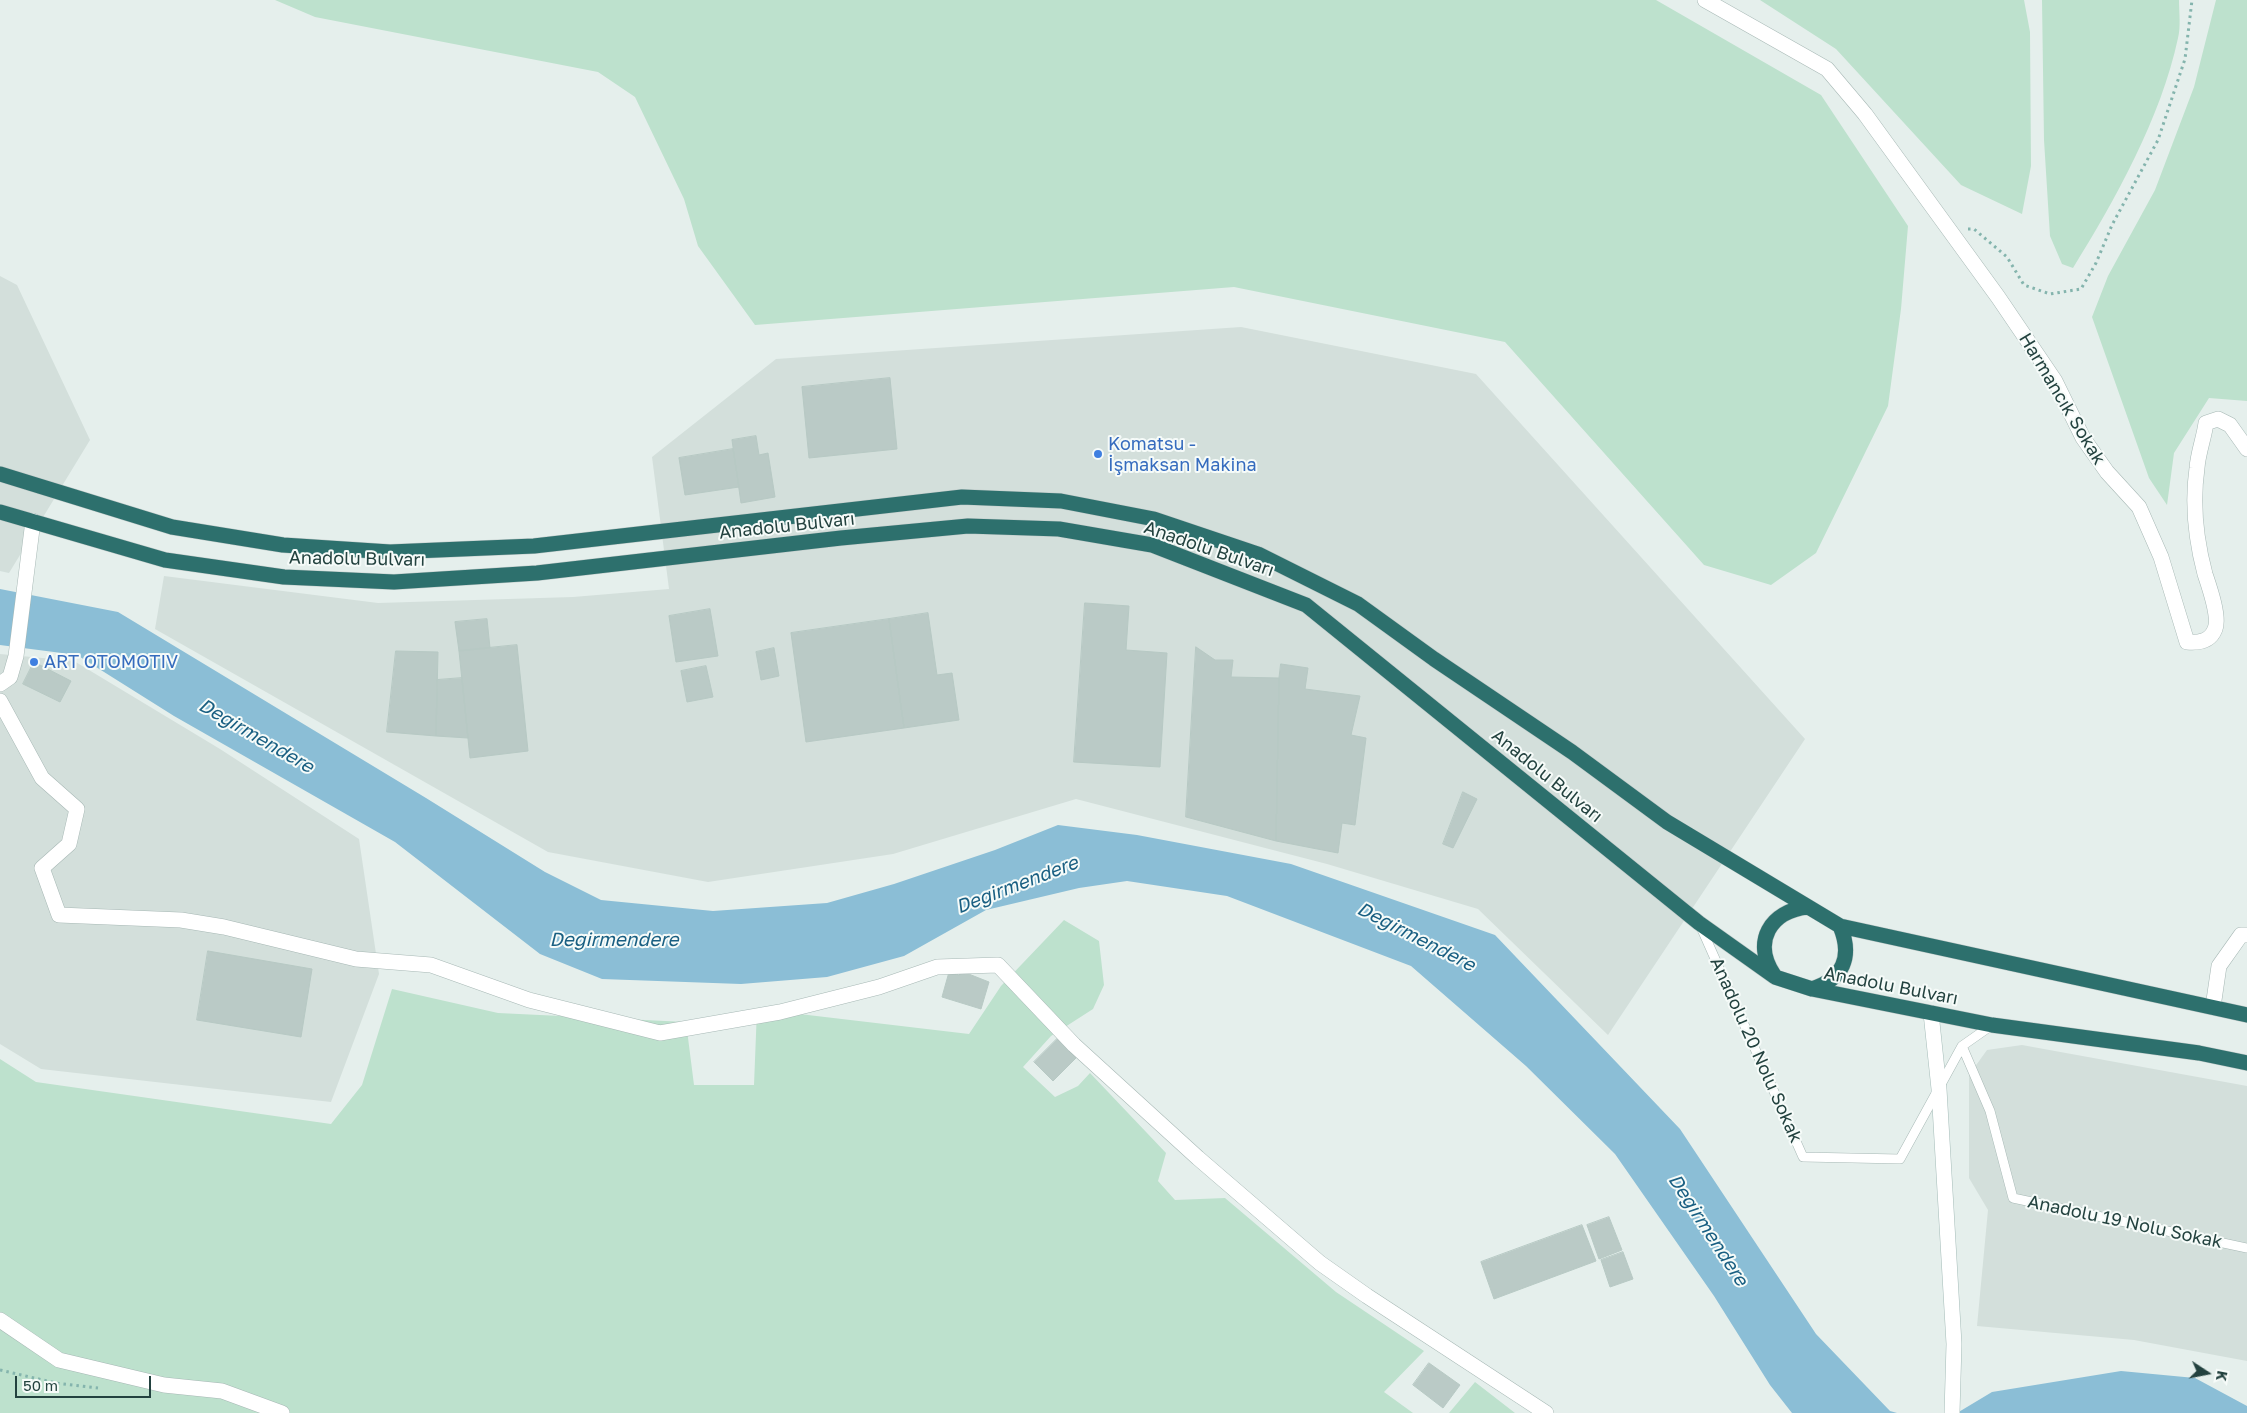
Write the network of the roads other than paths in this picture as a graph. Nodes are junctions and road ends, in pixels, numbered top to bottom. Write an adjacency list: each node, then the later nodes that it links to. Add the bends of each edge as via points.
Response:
1 (1705, 0): 2 (street, Harmancık Sokak, via 1827,69 1865,114 2055,381 2088,445 2139,507 2161,557 2187,642 2199,643 2211,637 2216,628 2213,602 2198,547 2195,512 2196,468 2206,423 2218,419 2230,425)
2 (2247, 450)
3 (0, 474): 8 (highway, Anadolu Bulvarı, via 172,528 283,545 390,552 534,546 962,497 1061,501 1154,519 1258,554 1358,604 1667,822)
4 (0, 512): 5 (highway, Anadolu Bulvarı)
5 (33, 521): 6 (street, via 16,656 10,677); 9 (highway, Anadolu Bulvarı, via 166,560 284,577 394,582 537,573 968,526 1059,529 1152,545 1306,605)
6 (0, 684)
7 (0, 701): 24 (street, via 42,778 77,809 69,844 42,868 59,915 181,920 224,927 356,959 431,965 529,1000 660,1033 780,1012 879,987 937,967 998,965 1074,1045 1320,1263)
8 (1808, 907): 10 (highway, Anadolu Bulvarı); 12 (highway, via 1794,908 1771,925 1765,938 1764,952)
9 (1699, 923): 12 (highway, Anadolu Bulvarı); 20 (lane, Anadolu 20 Nolu Sokak, via 1803,1157 1900,1159)
10 (1840, 926): 13 (highway, via 1846,938 1843,966 1835,977); 14 (highway, Anadolu Bulvarı)
11 (2247, 935): 14 (street, via 2241,935 2219,966)
12 (1775, 977): 13 (highway, Anadolu Bulvarı)
13 (1812, 989): 15 (highway, Anadolu Bulvarı)
14 (2213, 1007): 16 (highway, Anadolu Bulvarı)
15 (1931, 1013): 17 (highway, Anadolu Bulvarı); 20 (street)
16 (2247, 1015)
17 (1992, 1024): 18 (lane, Anadolu 20 Nolu Sokak); 19 (highway, Anadolu Bulvarı, via 2199,1053)
18 (1962, 1046): 20 (lane, Anadolu 20 Nolu Sokak); 21 (lane, Anadolu 19 Nolu Sokak, via 1990,1111 2013,1198)
19 (2247, 1063)
20 (1939, 1089): 25 (street, via 1954,1344)
21 (2247, 1248)
22 (0, 1320): 23 (street, via 59,1360 164,1385 222,1391)
23 (282, 1413)
24 (1546, 1413)
25 (1952, 1413)

